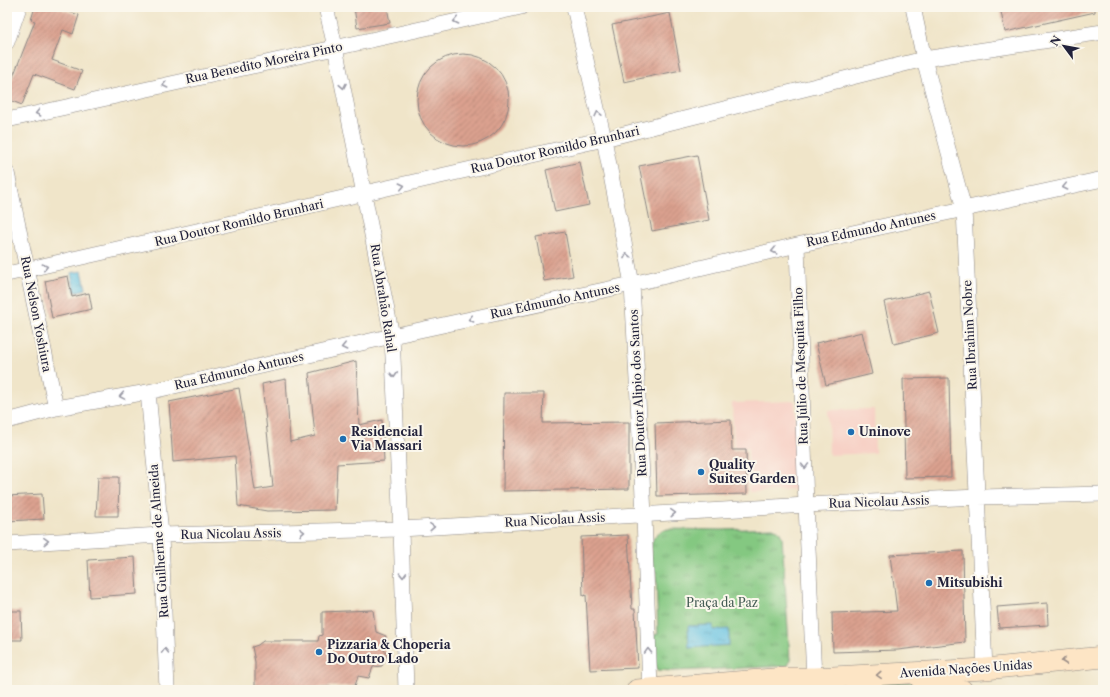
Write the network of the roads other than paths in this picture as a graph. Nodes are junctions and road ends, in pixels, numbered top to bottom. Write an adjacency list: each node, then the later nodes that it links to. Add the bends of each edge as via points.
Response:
1 (19, 7): 7 (street)
2 (326, 7): 8 (street, Rua Abrahão Rahal)
3 (521, 7): 8 (street, Rua Benedito Moreira Pinto, one-way to 8)
4 (574, 7): 11 (street, Rua Doutor Alipio dos Santos, one-way to 4)
5 (912, 7): 9 (street, Rua Ibrahim Nobre)
6 (1103, 32): 9 (street, Rua Doutor Romildo Brunhari)
7 (7, 42)
8 (335, 47): 10 (street, Rua Benedito Moreira Pinto, one-way to 10); 14 (street, Rua Abrahão Rahal, one-way to 14)
9 (924, 59): 11 (street, Rua Doutor Romildo Brunhari); 15 (street, Rua Ibrahim Nobre)
10 (7, 120)
11 (604, 139): 14 (street, Rua Doutor Romildo Brunhari, one-way to 11); 19 (street, Rua Doutor Alipio dos Santos, one-way to 11)
12 (7, 173): 17 (street, Rua Nelson Yoshiura)
13 (1103, 179): 15 (street, Rua Edmundo Antunes, one-way to 15)
14 (364, 194): 17 (street, Rua Doutor Romildo Brunhari, one-way to 14); 20 (street, Rua Abrahão Rahal)
15 (964, 209): 16 (street, Rua Edmundo Antunes); 25 (street, Rua Ibrahim Nobre)
16 (798, 245): 19 (street, Rua Edmundo Antunes, one-way to 19); 26 (street, Rua Júlio de Mesquita Filho, one-way to 26)
17 (28, 270): 18 (street, Rua Doutor Romildo Brunhari); 22 (street, Rua Nelson Yoshiura)
18 (7, 274)
19 (632, 284): 20 (street, Rua Edmundo Antunes, one-way to 20); 27 (street, Rua Doutor Alipio dos Santos)
20 (392, 336): 21 (street, Rua Edmundo Antunes, one-way to 21); 28 (street, Rua Abrahão Rahal, one-way to 28)
21 (148, 392): 22 (street, Rua Edmundo Antunes, one-way to 22); 29 (street, Rua Guilherme de Almeida)
22 (56, 408): 23 (street, Rua Edmundo Antunes)
23 (7, 421)
24 (1103, 494): 25 (street, Rua Nicolau Assis)
25 (978, 497): 26 (street, Rua Nicolau Assis); 32 (street, Rua Ibrahim Nobre)
26 (806, 505): 27 (street, Rua Nicolau Assis, one-way to 26); 34 (street, Rua Júlio de Mesquita Filho)
27 (644, 515): 28 (street, Rua Nicolau Assis, one-way to 27); 38 (street, Rua Doutor Alipio dos Santos, one-way to 27)
28 (402, 529): 29 (street, Rua Nicolau Assis, one-way to 28); 36 (street, Rua Abrahão Rahal, one-way to 36)
29 (161, 535): 30 (street, Rua Nicolau Assis, one-way to 29); 35 (street, Rua Guilherme de Almeida, one-way to 29)
30 (7, 544)
31 (1103, 657): 32 (street, Avenida Nações Unidas, one-way to 32)
32 (985, 669): 33 (street, Avenida Nações Unidas)
33 (902, 674): 34 (street, Avenida Nações Unidas, one-way to 34); 39 (street)
34 (814, 678): 38 (street, Avenida Nações Unidas, via 785,678)
35 (167, 690)
36 (406, 690)
37 (637, 690): 38 (street, Avenida Nações Unidas)
38 (650, 690)
39 (962, 690)

